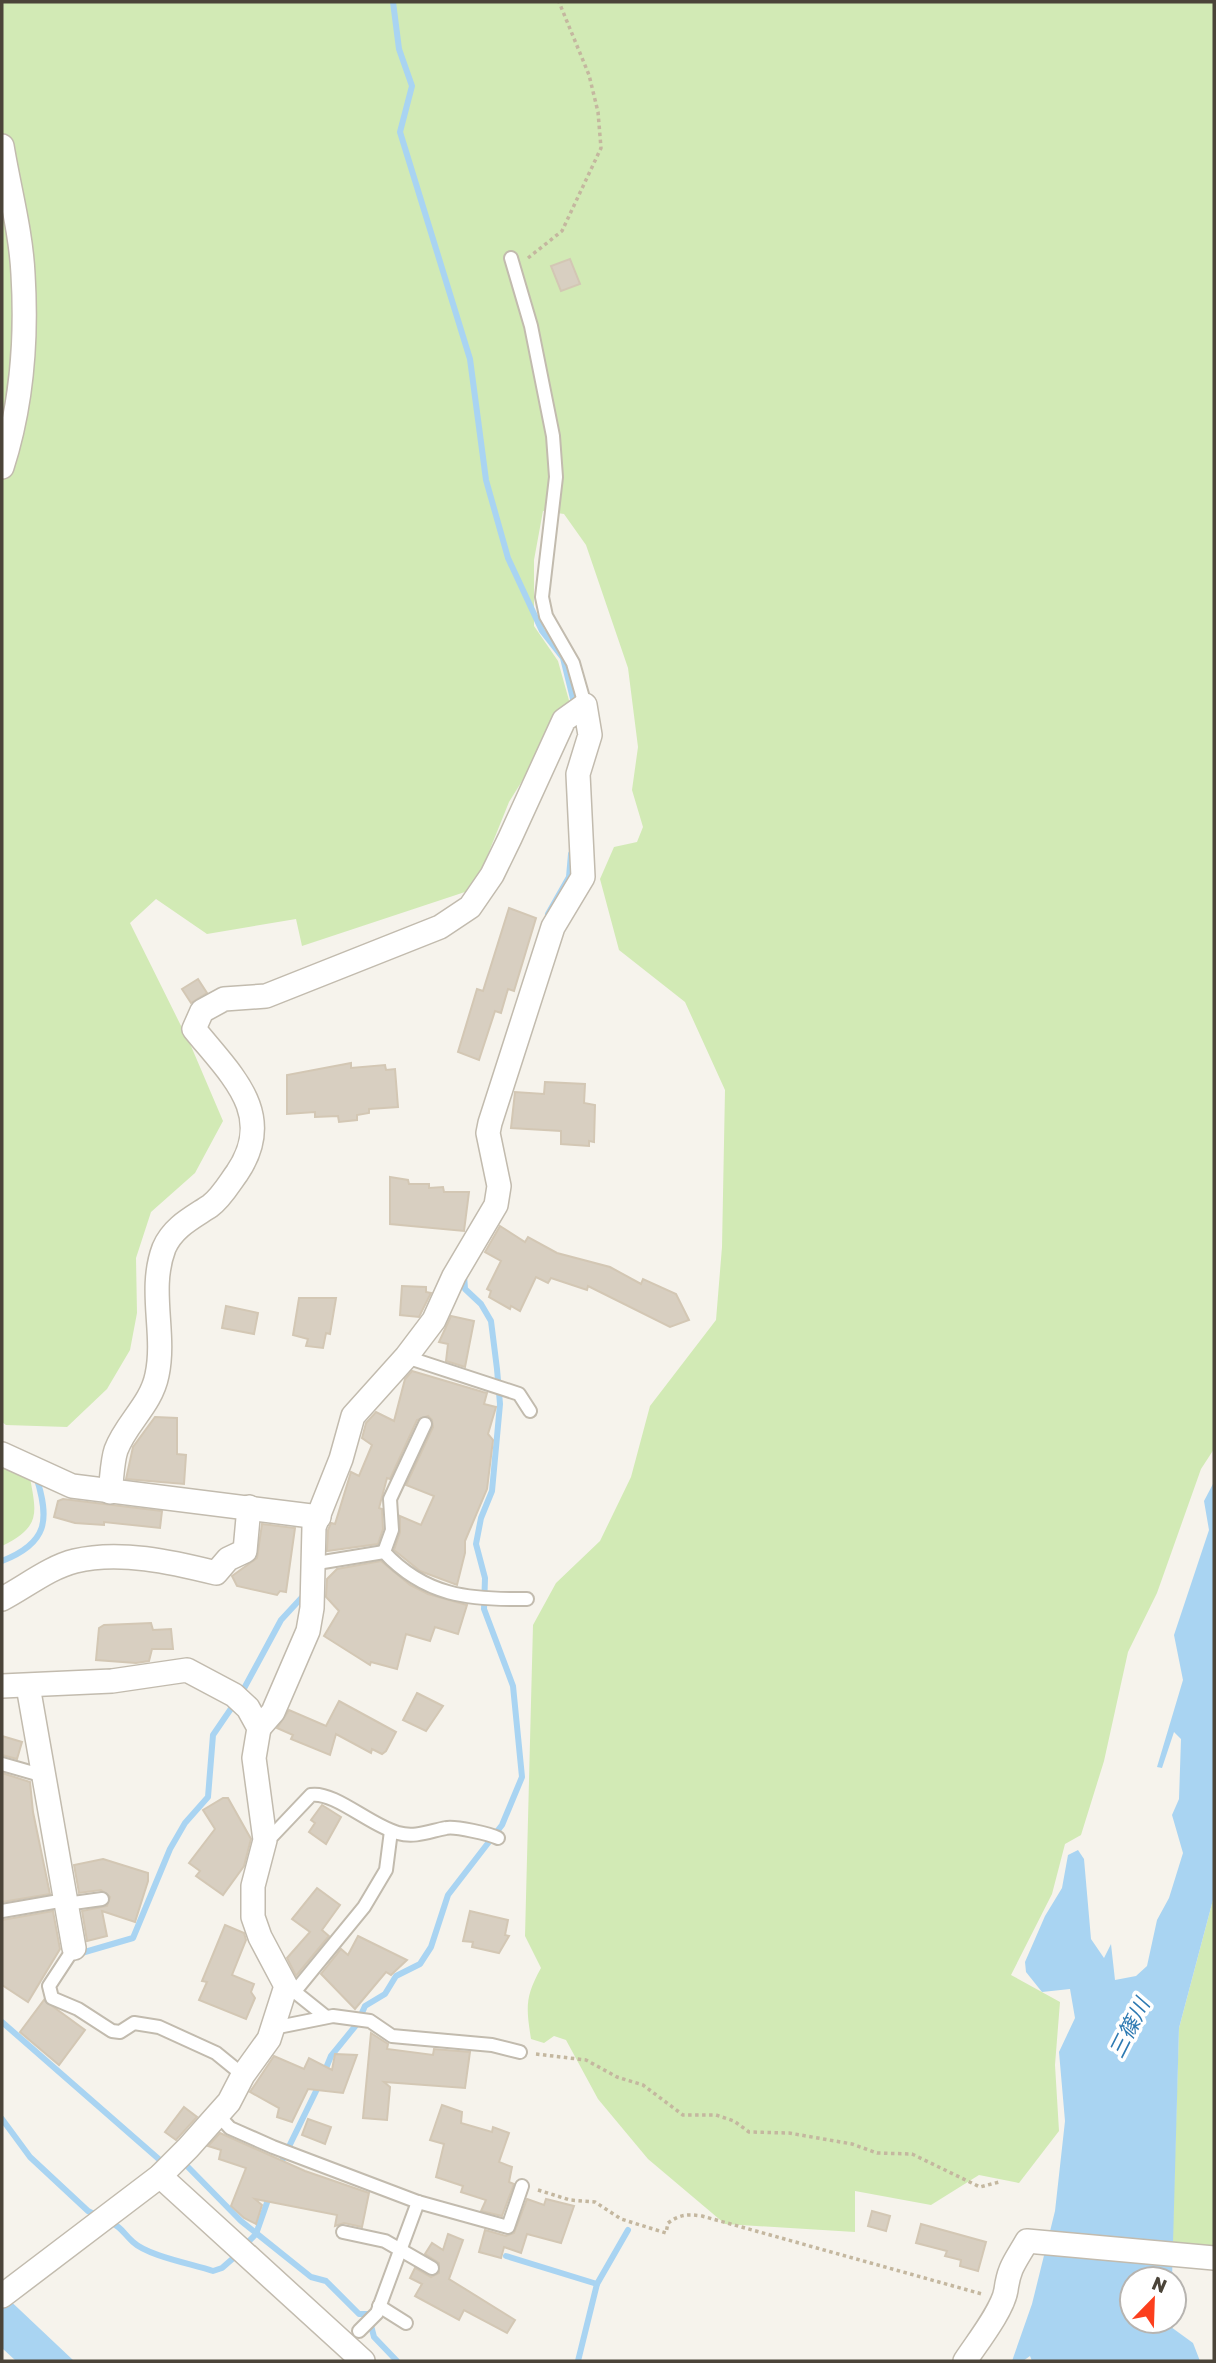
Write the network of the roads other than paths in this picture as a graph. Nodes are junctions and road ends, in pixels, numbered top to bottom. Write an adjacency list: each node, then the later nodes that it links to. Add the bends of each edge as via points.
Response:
1 (2, 146): 3 (street, via 23,273 24,314 19,404)
2 (512, 262): 4 (lane, via 528,313 553,436 556,477 541,597 546,616 573,663)
3 (2, 467)
4 (575, 711): 5 (street, via 590,735 578,774 583,877 553,927 490,1123 499,1186 496,1205 433,1320); 9 (street, via 492,875 470,907 440,927 266,996 224,999 202,1011 194,1030 244,1096 254,1128 251,1147 212,1205 173,1232 165,1246 157,1270 157,1379 116,1450)
5 (406, 1357): 6 (lane, via 519,1394); 11 (street, via 353,1416)
6 (530, 1411)
7 (425, 1424): 12 (lane, via 390,1499 393,1530)
8 (2, 1454): 9 (street, via 72,1486)
9 (110, 1492): 10 (street)
10 (249, 1507): 11 (street); 14 (street, via 245,1551 228,1559 216,1573 101,1557 72,1562)
11 (319, 1517): 13 (street)
12 (384, 1552): 13 (lane); 15 (lane, via 419,1582 439,1589 464,1597)
13 (312, 1564): 18 (street, via 308,1631 272,1712)
14 (2, 1599)
15 (527, 1599)
16 (2, 1686): 17 (street)
17 (28, 1686): 18 (street, via 187,1670 234,1695 256,1718); 20 (street)
18 (259, 1728): 23 (street, via 254,1758)
19 (2, 1764): 20 (lane)
20 (44, 1776): 25 (street)
21 (391, 1832): 22 (lane, via 419,1835 452,1827); 23 (lane, via 319,1794 311,1795); 28 (lane, via 386,1870 354,1923)
22 (498, 1838)
23 (265, 1840): 28 (street, via 253,1886 253,1917)
24 (102, 1899): 25 (lane)
25 (66, 1902): 26 (lane); 27 (street)
26 (2, 1911)
27 (74, 1948): 32 (lane, via 50,1986 52,1998 112,2031 134,2024 159,2026 216,2053)
28 (291, 1988): 29 (lane); 30 (street)
29 (326, 2016): 30 (lane); 31 (lane, via 370,2021 392,2036)
30 (273, 2028): 32 (street)
31 (520, 2052)
32 (243, 2075): 33 (street)
33 (218, 2115): 34 (street); 36 (lane, via 248,2137)
34 (160, 2176): 41 (street); 45 (street)
35 (522, 2186): 36 (lane, via 508,2227)
36 (418, 2202): 38 (lane)
37 (343, 2232): 38 (lane)
38 (401, 2247): 40 (lane); 42 (lane)
39 (1214, 2258): 46 (street, via 1027,2241 1009,2269 997,2308)
40 (432, 2268)
41 (2, 2296)
42 (379, 2306): 43 (lane); 44 (lane, via 372,2321)
43 (407, 2323)
44 (359, 2331)
45 (363, 2361)
46 (965, 2361)

